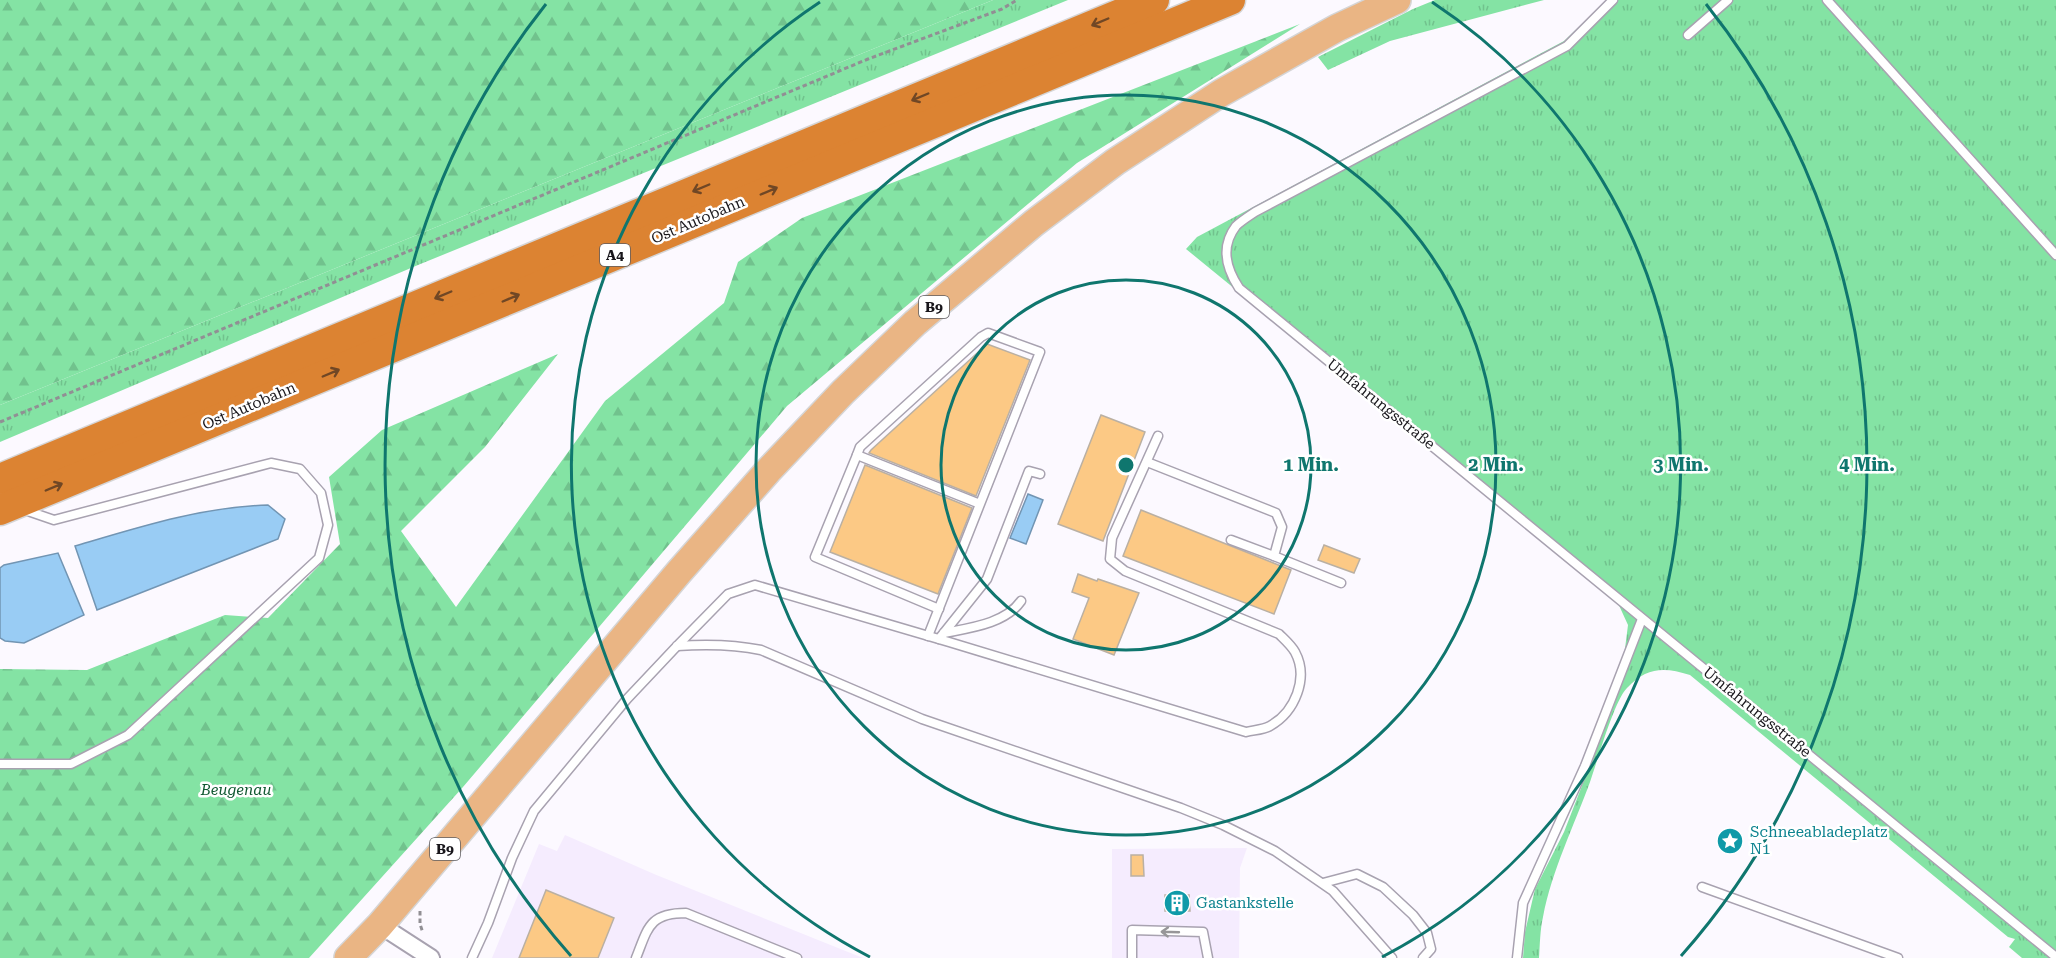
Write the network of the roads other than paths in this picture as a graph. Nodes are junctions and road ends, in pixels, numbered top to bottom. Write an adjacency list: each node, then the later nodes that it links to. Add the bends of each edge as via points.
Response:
1 (1154, 0): 13 (highway, Ost Autobahn / A4, one-way to 13)
2 (1230, 0): 13 (highway, Ost Autobahn / A4, one-way to 2)
3 (1398, 0): 27 (main road, B9, via 1337,28 1241,82 1115,162 1034,223 915,323 843,392 753,488)
4 (1613, 0): 20 (lane, Umfahrungsstraße, via 1566,46 1255,212 1236,226 1227,244 1227,269 1239,288)
5 (1728, 0): 7 (lane)
6 (1827, 0): 8 (lane)
7 (1688, 35)
8 (2056, 255)
9 (1158, 436): 11 (lane)
10 (857, 455): 14 (lane); 14 (lane, via 860,447 988,333 1040,352); 19 (lane, via 815,557)
11 (1147, 462): 16 (lane, via 1276,513 1282,527); 22 (lane, via 1112,538 1110,560 1125,571 1279,634 1294,650 1300,666 1300,688 1288,710 1269,727 1246,732)
12 (1040, 474): 22 (lane, via 1029,471 987,579)
13 (4, 498): 24 (lane, via 54,520 271,463 300,469 321,493 328,525 319,558 128,735 70,764)
14 (980, 504): 19 (lane)
15 (1231, 540): 16 (lane)
16 (1274, 556): 17 (lane)
17 (1341, 583)
18 (1021, 601): 22 (lane, via 1008,615)
19 (939, 609): 21 (lane)
20 (1642, 619): 29 (lane, Umfahrungsstraße); 38 (lane, via 1585,766 1523,903)
21 (928, 636): 22 (lane); 23 (lane, via 755,585 728,594)
22 (941, 636)
23 (677, 646): 25 (lane, via 739,645 761,650 922,719 1212,821 1275,851); 31 (lane, via 627,699 534,811)
24 (0, 764)
25 (1323, 884): 36 (lane); 37 (lane, via 1357,874 1383,887 1427,933 1431,949)
26 (1702, 887): 39 (lane)
27 (380, 925): 28 (street); 30 (main road, B9)
28 (430, 957)
29 (2056, 957)
30 (348, 958)
31 (472, 958)
32 (636, 958): 33 (lane, via 648,926 667,913 686,913)
33 (797, 958)
34 (1132, 958): 35 (lane, one-way to 34, via 1203,932 1132,930)
35 (1208, 958)
36 (1392, 958)
37 (1423, 958)
38 (1517, 958)
39 (1898, 958)

